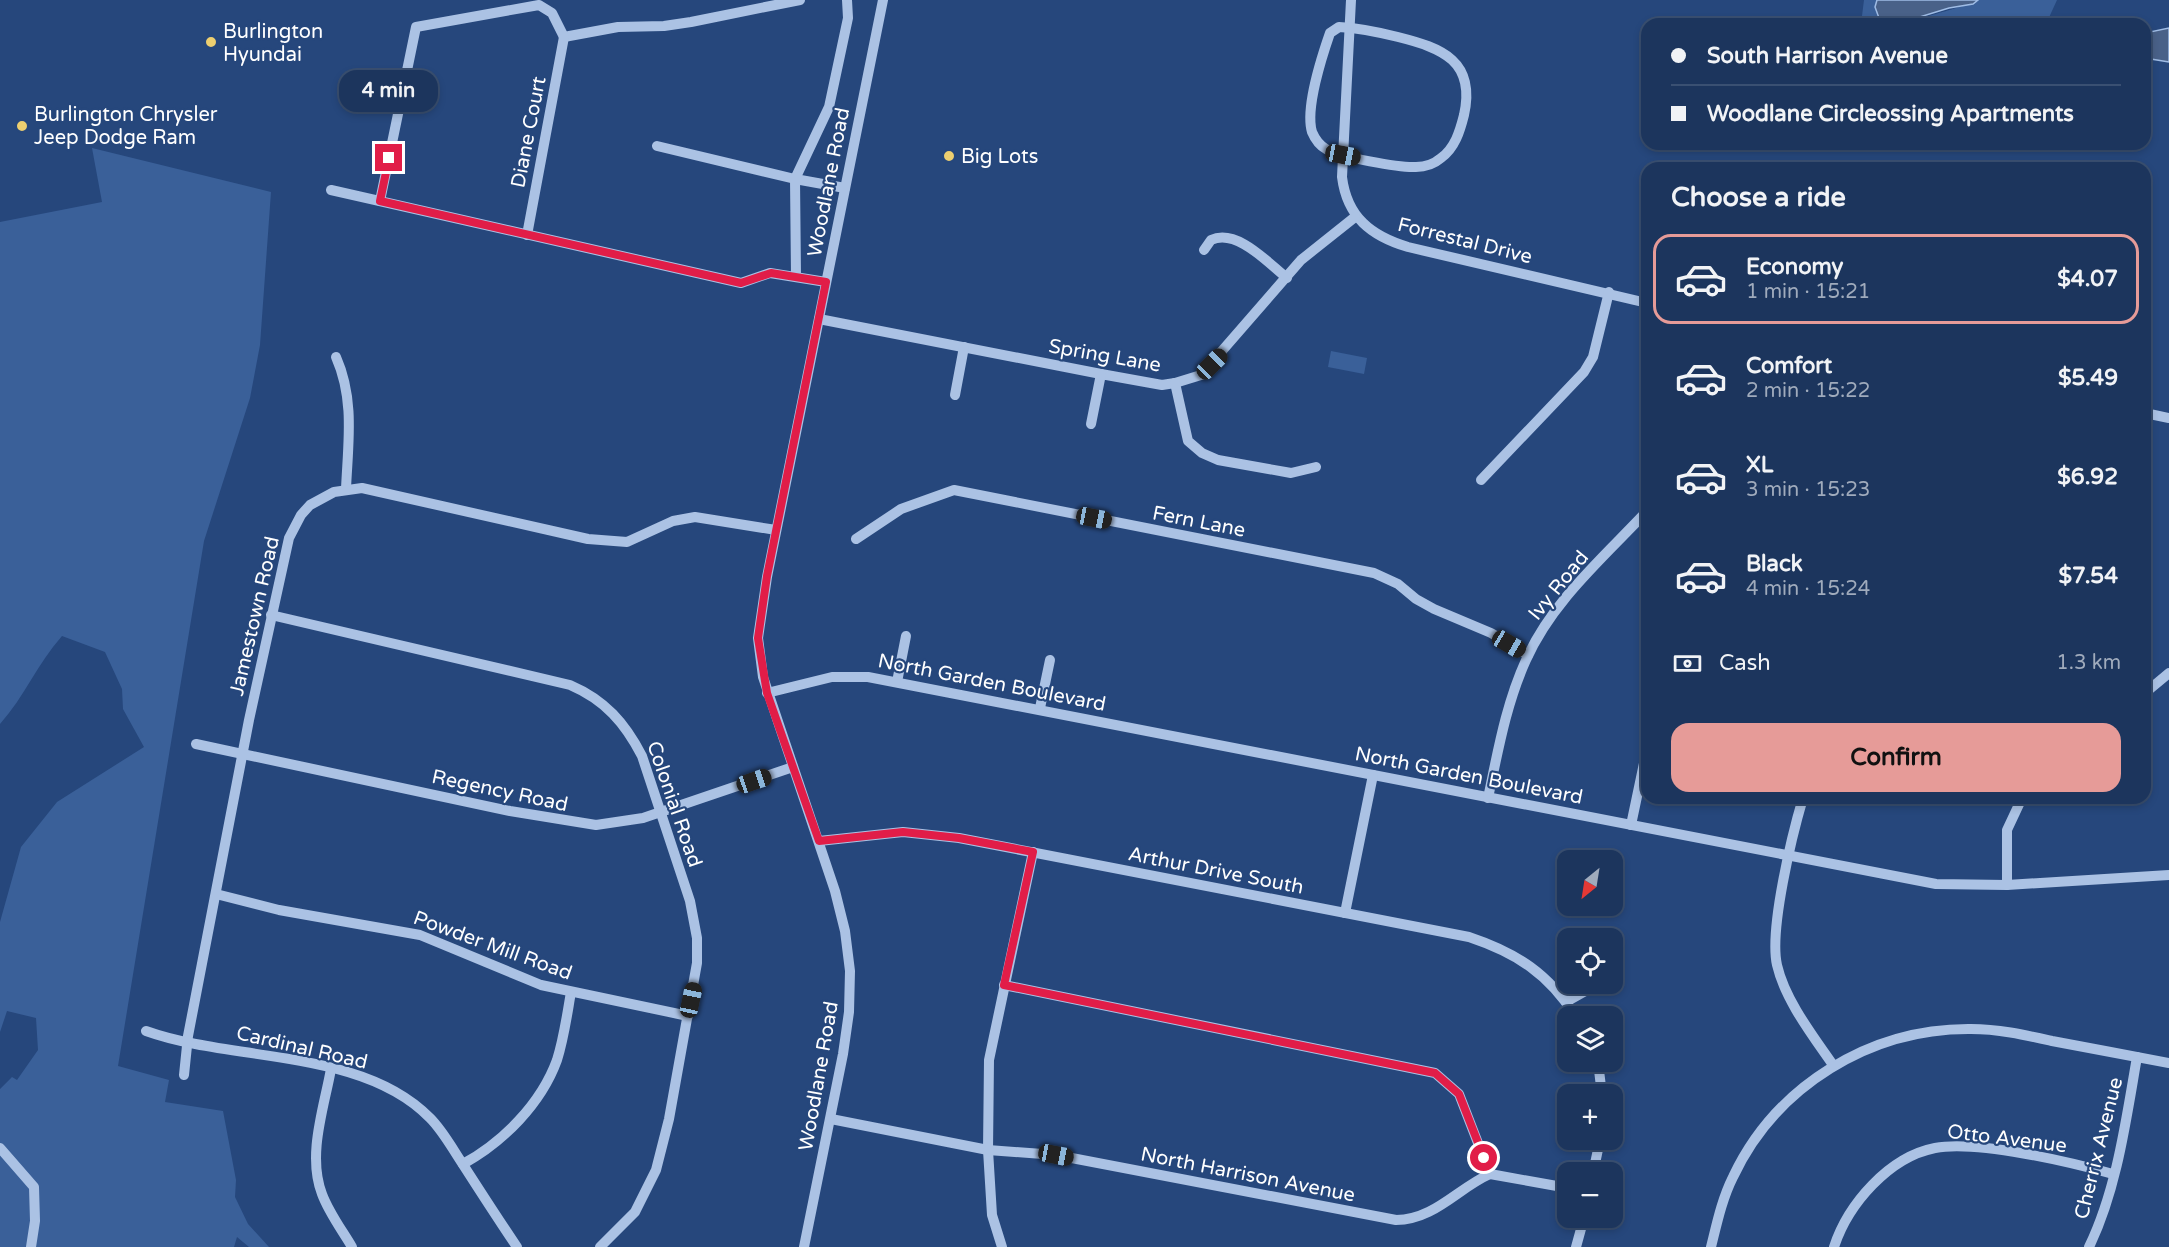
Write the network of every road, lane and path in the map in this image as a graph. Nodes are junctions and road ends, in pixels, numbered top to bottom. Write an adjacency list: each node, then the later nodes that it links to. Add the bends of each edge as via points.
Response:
1 (800, 0): 6 (street, via 691,22 618,27)
2 (848, 0): 9 (street, via 848,18 829,108)
3 (883, 0): 10 (street, Woodlane Road)
4 (1351, 0): 5 (street, Forrestal Drive)
5 (1350, 27): 8 (street, Forrestal Drive); 8 (street, via 1339,27 1330,33 1310,122 1314,138); 8 (street, via 1418,42 1448,55 1465,80 1466,102 1455,143 1434,163 1406,167)
6 (564, 37): 12 (street, via 552,13 539,5 416,27); 14 (street, Diane Court)
7 (657, 146): 9 (street)
8 (1343, 155): 13 (street, Forrestal Drive, via 1343,191)
9 (795, 180): 10 (street); 16 (street)
10 (845, 188): 18 (street, Woodlane Road)
11 (331, 190): 12 (street)
12 (380, 201): 14 (street)
13 (1355, 216): 17 (street, Spring Lane, via 1302,260); 19 (street, Forrestal Drive, via 1374,234 1408,247)
14 (527, 235): 16 (street, via 741,283 771,273)
15 (1204, 250): 17 (street, via 1211,240 1226,237 1244,245)
16 (796, 276): 18 (street)
17 (1287, 278): 25 (street, Spring Lane, via 1202,375)
18 (826, 282): 21 (street, Woodlane Road)
19 (1609, 292): 20 (street, Forrestal Drive); 31 (street, via 1593,357 1584,372)
20 (1641, 301)
21 (819, 318): 22 (street, Spring Lane); 34 (street, Woodlane Road)
22 (964, 347): 24 (street, Spring Lane); 26 (street)
23 (336, 357): 32 (street, via 349,400)
24 (1101, 374): 25 (street, Spring Lane, via 1162,385); 29 (street)
25 (1175, 383): 30 (street, via 1188,441 1202,453 1218,460 1292,473)
26 (955, 396)
27 (2151, 414): 28 (street)
28 (2169, 418)
29 (1091, 423)
30 (1316, 467)
31 (1481, 480)
32 (346, 489): 34 (street, Jamestown Road, via 376,490 601,542 633,540 673,521 695,517); 36 (street, Jamestown Road, via 321,497 301,515 285,551)
33 (1641, 517): 38 (street, Ivy Road, via 1567,597)
34 (776, 530): 43 (street, Woodlane Road, via 758,638)
35 (856, 539): 38 (street, Fern Lane, via 901,509 954,490 1374,573 1434,609 1491,633)
36 (272, 615): 46 (street, Jamestown Road); 53 (street, Colonial Road, via 547,678 590,695 608,707 634,740)
37 (906, 636): 41 (street)
38 (1528, 655): 50 (street, Ivy Road, via 1510,701)
39 (1050, 660): 44 (street)
40 (2169, 673): 42 (street)
41 (897, 682): 43 (street, North Garden Boulevard, via 832,676); 44 (street, North Garden Boulevard)
42 (2151, 688)
43 (767, 693): 47 (street, Woodlane Road)
44 (1040, 708): 48 (street, North Garden Boulevard)
45 (196, 744): 46 (street, Regency Road)
46 (243, 754): 53 (street, Regency Road, via 579,825 611,825); 60 (street, Jamestown Road)
47 (793, 767): 53 (street, Regency Road); 55 (street, Woodlane Road)
48 (1373, 775): 50 (street, North Garden Boulevard); 61 (street)
49 (1641, 778): 54 (street)
50 (1488, 798): 54 (street, North Garden Boulevard)
51 (1802, 804): 57 (street)
52 (2019, 804): 59 (street, via 2007,830)
53 (660, 813): 67 (street, Colonial Road, via 686,889 697,938)
54 (1631, 825): 57 (street, North Garden Boulevard)
55 (819, 841): 56 (street, Arthur Drive South, via 903,832); 75 (street, Woodlane Road, via 841,911 850,971 849,1012)
56 (1033, 852): 61 (street, Arthur Drive South); 62 (street)
57 (1789, 856): 59 (street, North Garden Boulevard, via 1936,884); 72 (street, via 1777,928 1777,966 1792,1001)
58 (2169, 875): 59 (street, North Garden Boulevard)
59 (2007, 885)
60 (216, 894): 63 (street, Powder Mill Road, via 279,910 420,935 528,980); 69 (street, Jamestown Road)
61 (1345, 913): 65 (street, Arthur Drive South, via 1496,945 1542,975)
62 (1004, 985): 77 (street, via 989,1060); 79 (street, via 1435,1073 1459,1094)
63 (571, 992): 67 (street, Powder Mill Road); 78 (street, via 558,1056 537,1098 503,1135)
64 (1580, 994): 65 (street)
65 (1566, 1002): 66 (street, Arthur Drive South)
66 (1569, 1006)
67 (688, 1016): 86 (street, Colonial Road, via 669,1119 652,1181 628,1221)
68 (146, 1031): 69 (street, Cardinal Road)
69 (188, 1040): 73 (street, Cardinal Road); 74 (street, Jamestown Road)
70 (2137, 1057): 71 (street); 72 (street, via 2002,1031 1971,1029 1907,1036); 80 (street, Cherrix Avenue)
71 (2169, 1063)
72 (1833, 1065): 90 (street, via 1777,1112 1752,1143 1732,1178)
73 (331, 1069): 78 (street, Cardinal Road, via 376,1082 411,1102 431,1119); 84 (street, via 318,1136 318,1179 327,1207)
74 (184, 1075)
75 (831, 1119): 77 (street, North Harrison Avenue); 87 (street, Woodlane Road)
76 (0, 1148): 83 (street, via 34,1187)
77 (988, 1150): 79 (street, North Harrison Avenue, via 1056,1155 1396,1220 1431,1212); 88 (street, via 992,1215)
78 (463, 1164): 85 (street, Cardinal Road)
79 (1490, 1174): 81 (street)
80 (2113, 1174): 91 (street, Otto Avenue, via 2005,1152 1948,1146 1926,1150 1906,1159 1871,1187 1848,1215); 92 (street, Cherrix Avenue)
81 (1557, 1186)
82 (1581, 1228): 89 (street)
83 (31, 1247)
84 (352, 1247)
85 (517, 1247)
86 (600, 1247)
87 (804, 1247)
88 (1002, 1247)
89 (1576, 1247)
90 (1711, 1247)
91 (1834, 1247)
92 (2089, 1247)

